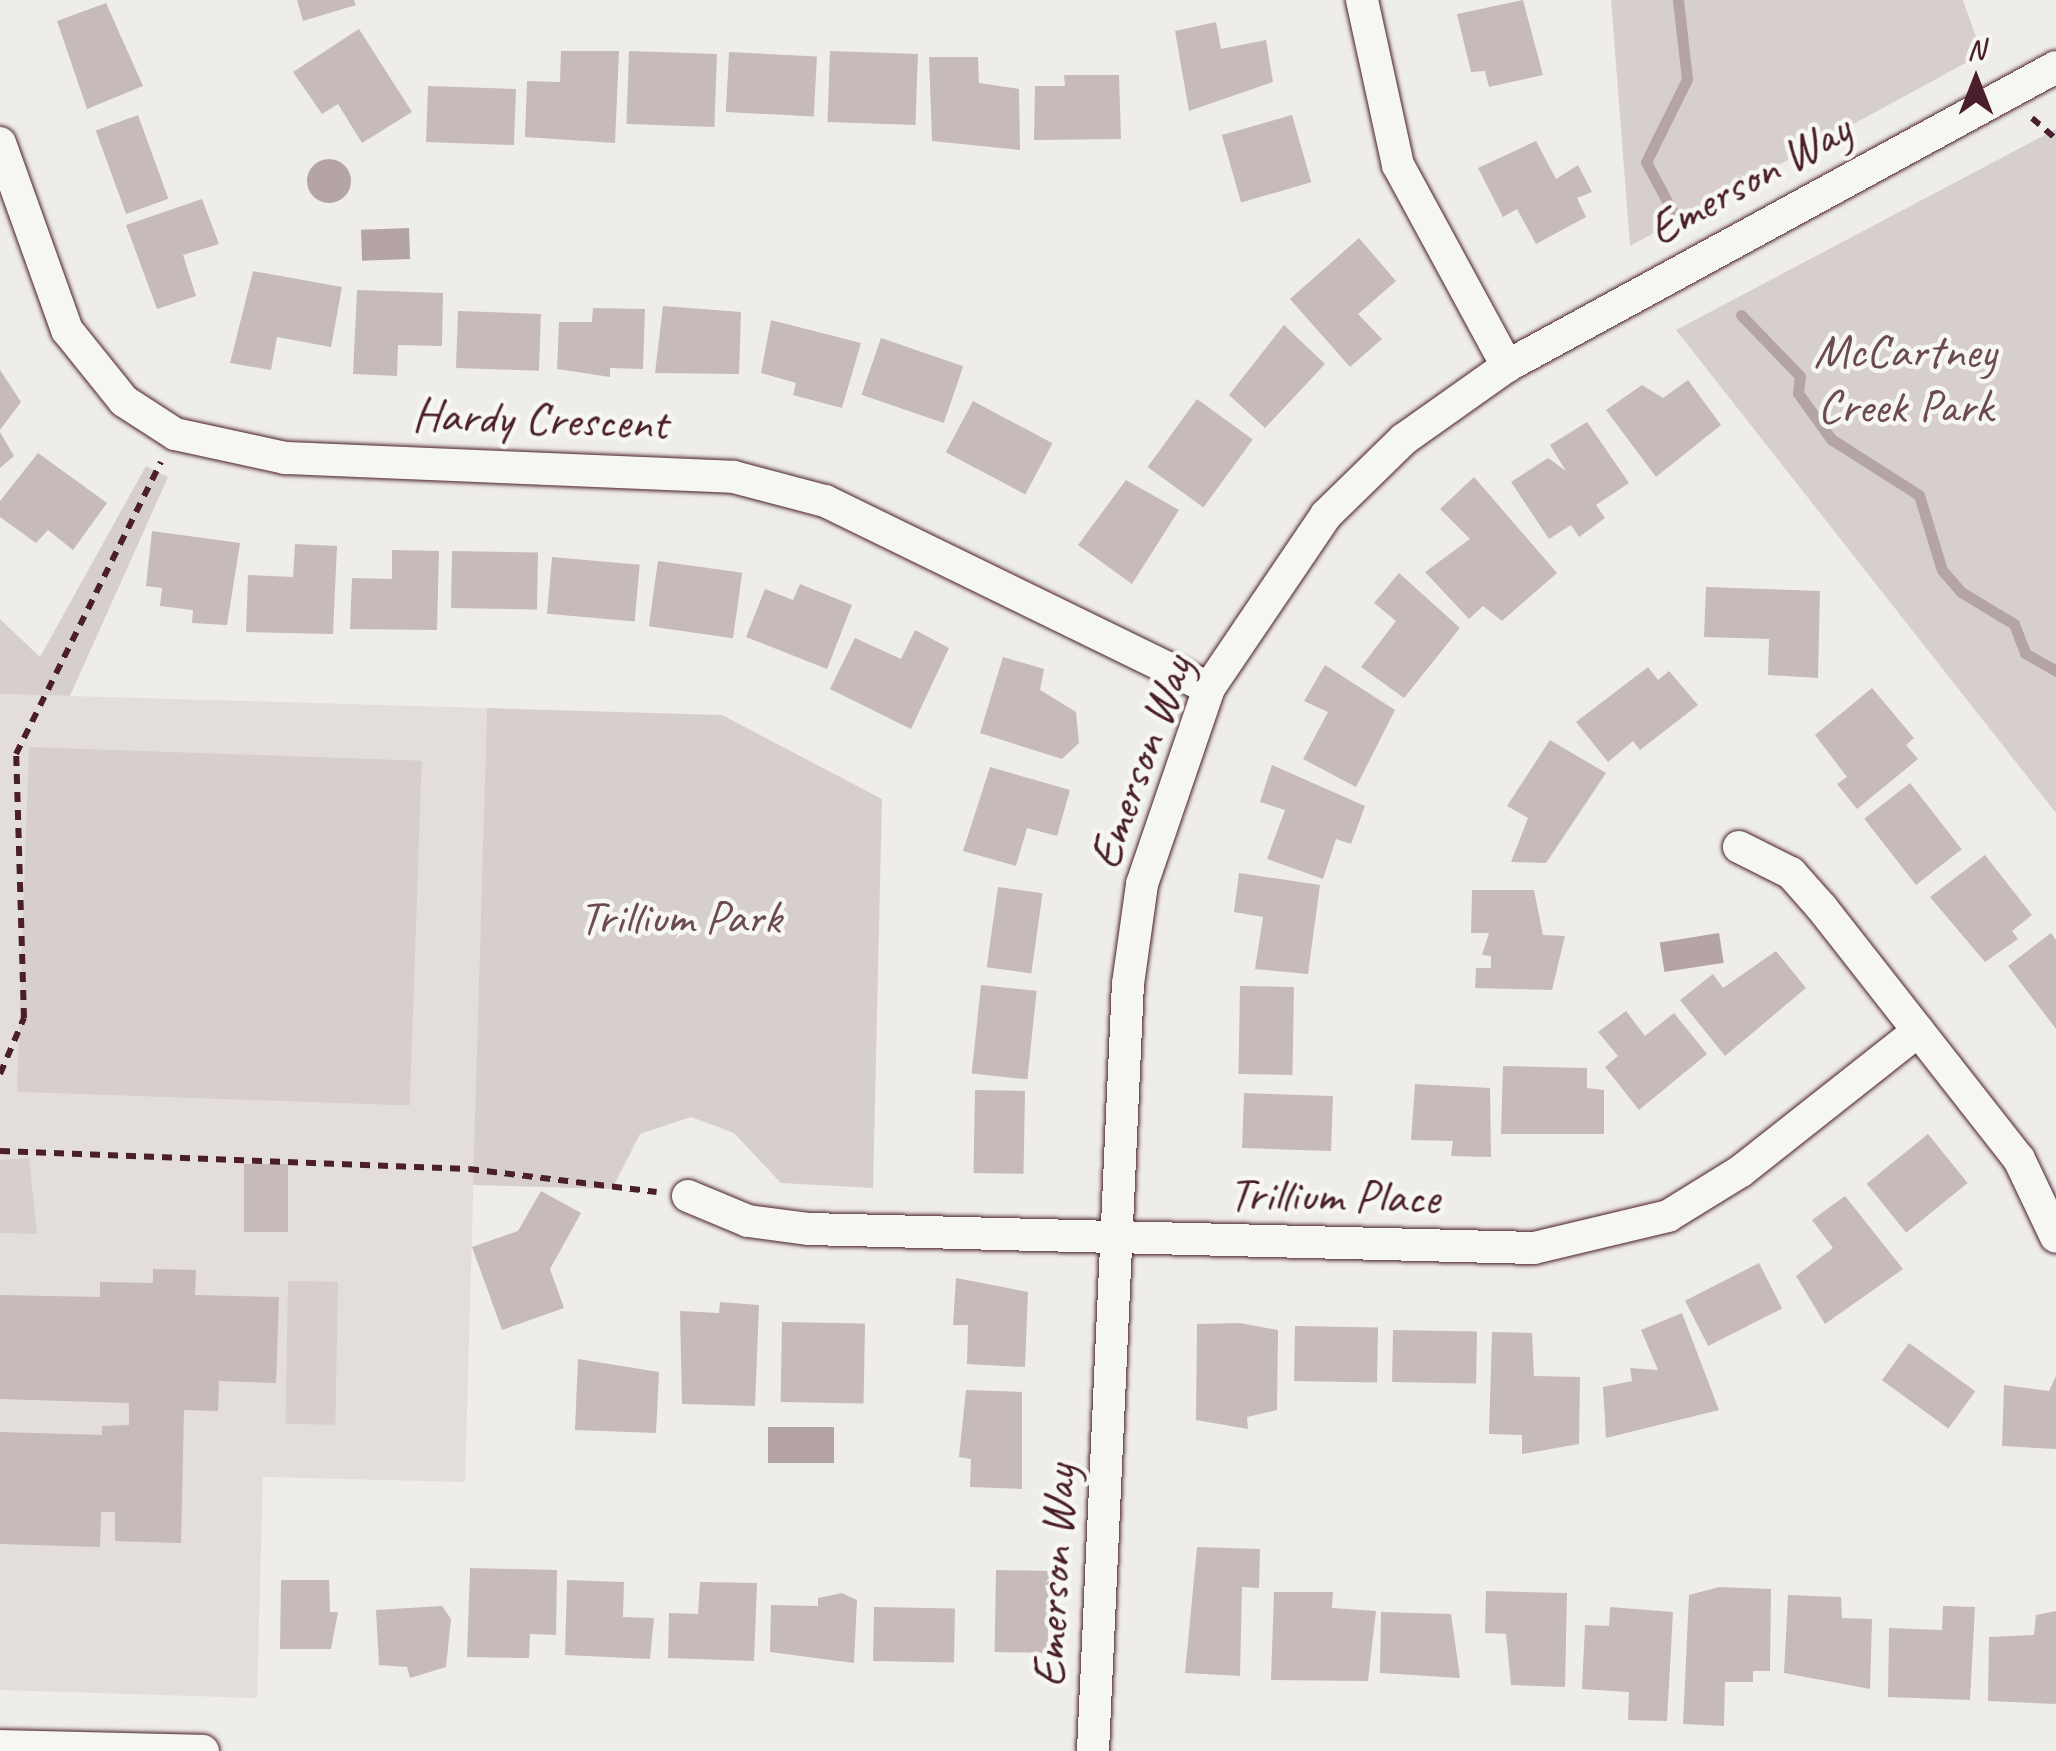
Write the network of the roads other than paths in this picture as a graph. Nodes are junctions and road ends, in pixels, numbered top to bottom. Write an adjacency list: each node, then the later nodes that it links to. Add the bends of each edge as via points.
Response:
1 (1362, 0): 4 (street, via 1398,165)
2 (2056, 68): 4 (street, Emerson Way)
3 (0, 143): 5 (street, Hardy Crescent, via 66,330 124,401 175,434 284,458 734,477 825,501)
4 (1507, 366): 5 (street, Emerson Way, via 1404,439 1326,515)
5 (1208, 688): 10 (street, Emerson Way, via 1142,884 1128,984)
6 (1740, 848): 7 (street, via 1791,873)
7 (1918, 1031): 9 (street, via 2019,1160); 10 (street, Trillium Place, via 1742,1170 1668,1216 1590,1240 1534,1248)
8 (688, 1196): 10 (street, Trillium Place, via 748,1221 809,1229)
9 (2056, 1237)
10 (1119, 1238): 13 (street, Emerson Way)
11 (0, 1746): 12 (street)
12 (203, 1751)
13 (1093, 1751)

